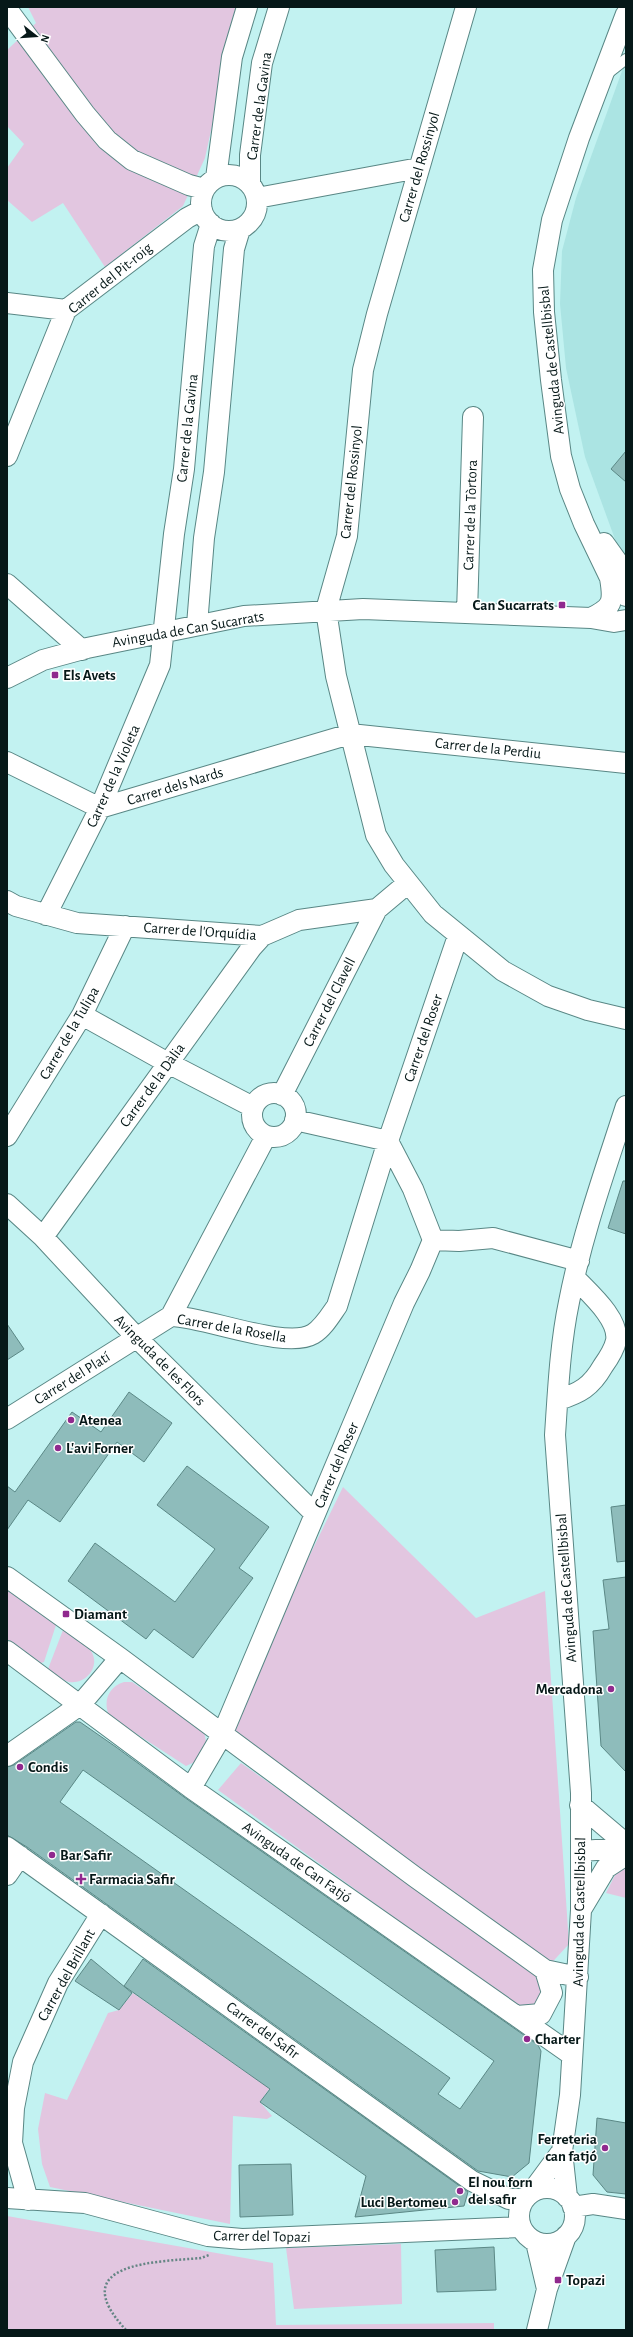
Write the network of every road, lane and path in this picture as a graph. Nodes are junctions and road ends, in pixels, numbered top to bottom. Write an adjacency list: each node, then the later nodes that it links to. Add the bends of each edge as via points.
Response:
1 (247, 7): 9 (street, via 232,57)
2 (279, 7): 10 (street, Carrer de la Gavina, via 262,63 250,155)
3 (466, 7): 8 (street, Carrer del Rossinyol)
4 (7, 9): 9 (street, via 84,114 107,140 132,160 189,185)
5 (626, 14): 7 (street, Avinguda de Castellbisbal)
6 (626, 59): 7 (lane)
7 (602, 78): 17 (street, Avinguda de Castellbisbal, via 578,138 552,220 543,270 544,312 562,456 570,490 584,524 599,537)
8 (419, 168): 10 (street); 20 (street, Carrer del Rossinyol, via 363,370 347,536)
9 (210, 184): 10 (street, via 229,174 242,177); 11 (street, via 201,198)
10 (253, 190): 12 (street, via 255,214 250,222)
11 (207, 217): 12 (street, via 217,229); 14 (street, Carrer del Pit-roig, via 187,218); 25 (street, Carrer de la Gavina, via 184,469 174,534)
12 (240, 229): 24 (street, Carrer de la Gavina, via 234,249)
13 (7, 303): 14 (street)
14 (66, 310): 16 (street, Carrer del Pit-roig)
15 (473, 417): 21 (street, Carrer de la Tòrtora)
16 (7, 456)
17 (618, 576): 19 (street, Avinguda de Castellbisbal); 22 (street, via 607,610)
18 (7, 584): 26 (street)
19 (626, 596)
20 (326, 610): 21 (street, Avinguda de Can Sucarrats, via 363,608); 24 (street, Avinguda de Can Sucarrats, via 244,616); 28 (street, Carrer del Rossinyol, via 336,676)
21 (467, 613): 22 (street, Avinguda de Can Sucarrats)
22 (591, 618): 23 (street, Avinguda de Can Sucarrats)
23 (622, 625)
24 (197, 626): 25 (street, Avinguda de Can Sucarrats)
25 (164, 632): 26 (street, Avinguda de Can Sucarrats); 31 (street, Carrer de la Violeta, via 156,679)
26 (82, 650): 27 (street, Avinguda de Can Sucarrats, via 43,660)
27 (7, 678)
28 (350, 734): 30 (street, Carrer de la Perdiu); 31 (street, Carrer dels Nards); 32 (street, Carrer del Rossinyol, via 376,835)
29 (7, 762): 31 (street)
30 (626, 763)
31 (100, 808): 35 (street, Carrer de la Violeta)
32 (408, 883): 34 (street); 38 (street, Carrer del Rossinyol, via 433,914)
33 (10, 908): 35 (street, Carrer de l'Orquídia)
34 (377, 909): 37 (street, Carrer de l'Orquídia, via 299,920); 42 (street, Carrer del Clavell)
35 (46, 915): 36 (street, Carrer de l'Orquídia, via 77,922)
36 (125, 926): 37 (street, Carrer de l'Orquídia); 39 (street, Carrer de la Tulipa)
37 (262, 936): 41 (street, Carrer de la Dàlia)
38 (458, 936): 40 (street, Carrer del Rossinyol, via 503,971 548,996 588,1010); 48 (street, Carrer del Roser)
39 (82, 1016): 41 (street); 46 (street, Carrer de la Tulipa)
40 (626, 1018)
41 (168, 1063): 43 (street); 50 (street, Carrer de la Dàlia)
42 (282, 1095): 43 (street, via 275,1093 263,1096); 45 (street, via 293,1104)
43 (253, 1106): 47 (street, via 252,1122 260,1133)
44 (626, 1106): 52 (street, Avinguda de Castellbisbal, via 585,1234)
45 (295, 1120): 47 (street, via 285,1134 274,1138); 48 (street)
46 (7, 1136)
47 (266, 1136): 53 (street)
48 (388, 1141): 51 (street, via 413,1189); 55 (street, Carrer del Roser, via 337,1306)
49 (7, 1204): 50 (street, Avinguda de les Flors)
50 (43, 1237): 56 (street, Avinguda de les Flors)
51 (433, 1240): 52 (street, via 493,1238); 60 (street, Carrer del Roser)
52 (577, 1270): 54 (street, via 602,1306); 58 (street, Avinguda de Castellbisbal, via 569,1303)
53 (171, 1316): 55 (street, Carrer de la Rosella, via 189,1317 270,1337 294,1339 313,1334); 56 (street, Carrer de la Rosella)
54 (618, 1320): 57 (street, via 613,1325)
55 (327, 1321)
56 (136, 1337): 59 (street, Carrer del Platí); 60 (street, Avinguda de les Flors)
57 (619, 1350): 58 (street, via 596,1379 579,1393)
58 (558, 1400): 68 (street, Avinguda de Castellbisbal, via 556,1435)
59 (7, 1419)
60 (315, 1514): 65 (street, Carrer del Roser)
61 (7, 1577): 63 (street)
62 (7, 1651): 64 (street, Avinguda de Can Fatjó)
63 (120, 1658): 64 (street); 65 (street)
64 (80, 1705): 66 (street); 67 (street, Avinguda de Can Fatjó)
65 (222, 1735): 67 (street, Carrer del Roser); 77 (street)
66 (7, 1756)
67 (191, 1788): 79 (street, Avinguda de Can Fatjó)
68 (580, 1806): 69 (street); 72 (street, Avinguda de Castellbisbal)
69 (626, 1841)
70 (626, 1848): 72 (street)
71 (13, 1851): 74 (street); 76 (street, Carrer del Safir)
72 (581, 1851): 75 (street, Avinguda de Castellbisbal)
73 (626, 1854): 75 (street, via 606,1868)
74 (7, 1875)
75 (581, 1910): 78 (street, Avinguda de Castellbisbal)
76 (101, 1914): 82 (street, Carrer del Safir, via 472,2181 509,2199); 84 (street, Carrer del Brillant, via 58,1983 23,2062 14,2108 12,2143)
77 (545, 1970): 78 (street); 79 (street, via 552,1993 541,2014)
78 (578, 1977): 80 (street, Avinguda de Castellbisbal)
79 (517, 2016): 80 (street, Avinguda de Can Fatjó)
80 (572, 2055): 81 (street, Avinguda de Castellbisbal)
81 (562, 2151): 82 (street); 85 (street, Avinguda de Castellbisbal)
82 (528, 2196): 85 (street, via 540,2189 549,2188 559,2191); 87 (street, via 519,2212)
83 (7, 2198): 84 (street, Carrer del Topazi)
84 (28, 2200): 87 (street, Carrer del Topazi, via 85,2203 208,2236 242,2239)
85 (570, 2202): 86 (street); 88 (street, via 575,2217)
86 (626, 2208)
87 (521, 2227): 89 (street, via 526,2236)
88 (566, 2236): 89 (street, via 554,2243); 91 (street)
89 (536, 2242): 91 (street)
90 (211, 2254): 92 (path, via 201,2258 149,2263 122,2270 109,2277 105,2282 106,2297 115,2316)
91 (547, 2289): 93 (street)
92 (126, 2330)
93 (537, 2330)

